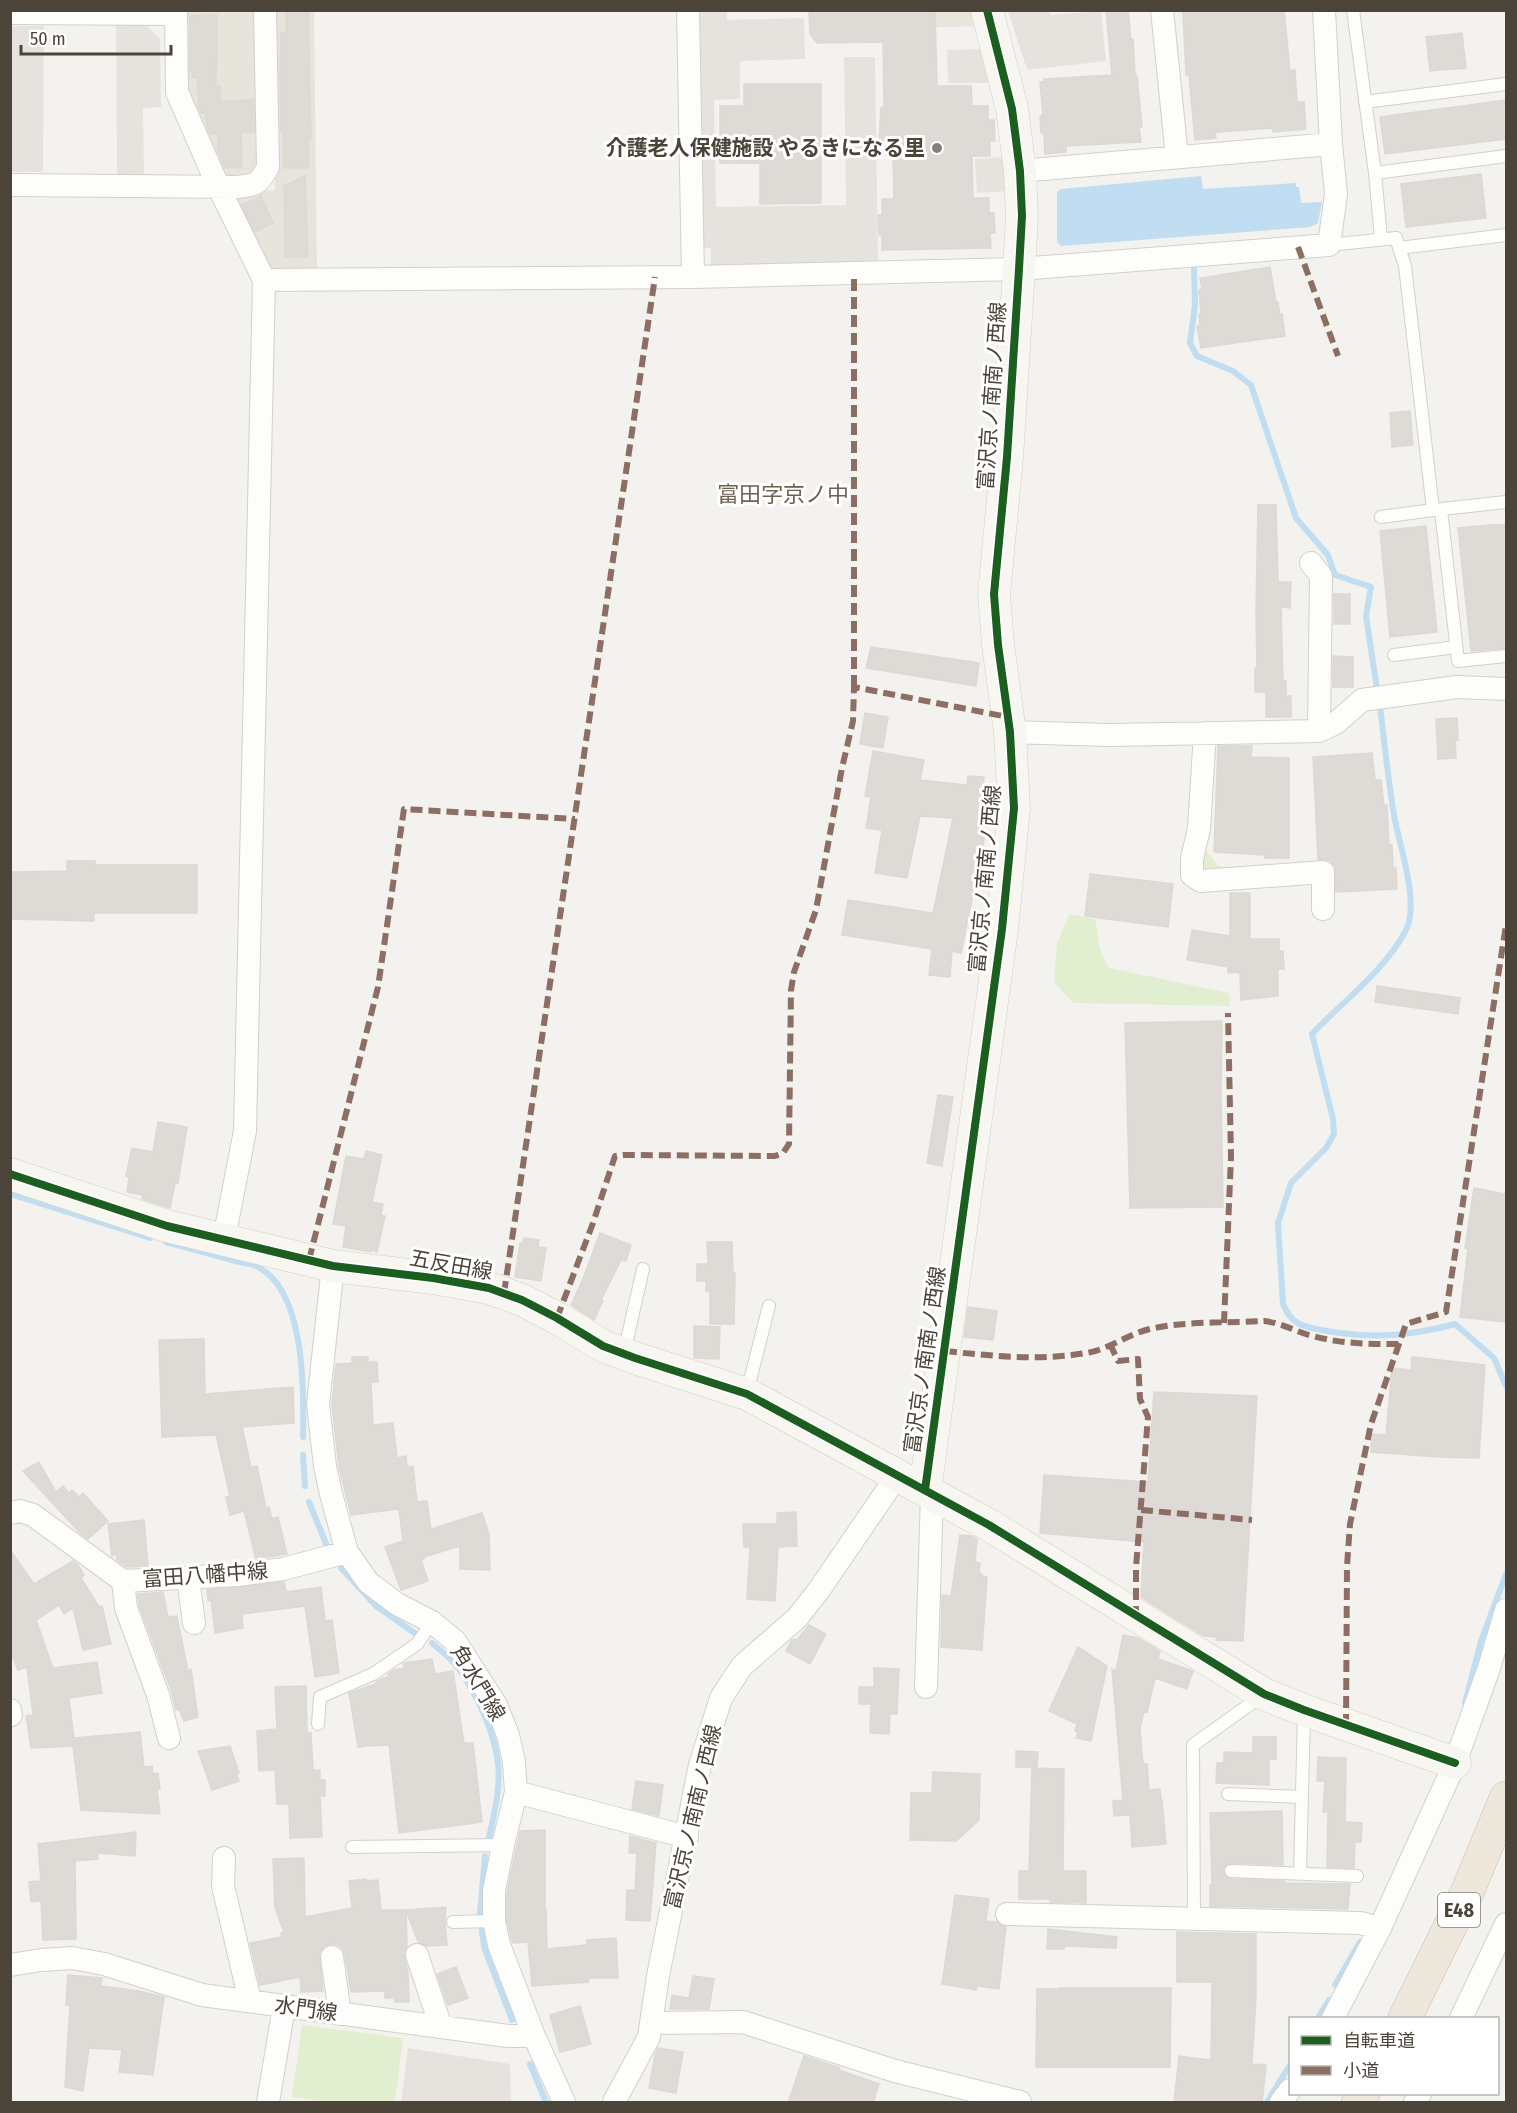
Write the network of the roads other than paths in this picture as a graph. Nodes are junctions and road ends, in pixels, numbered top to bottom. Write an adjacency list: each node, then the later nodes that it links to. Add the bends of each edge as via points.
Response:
1 (265, 10): 17 (street, via 268,167 254,185)
2 (688, 10): 23 (street)
3 (987, 10): 14 (street, 富沢京ノ南南ノ西線, via 1012,108)
4 (1161, 10): 13 (street)
5 (1324, 10): 11 (street)
6 (1353, 10): 10 (lane)
7 (176, 12): 8 (street); 17 (street, via 177,92)
8 (10, 13)
9 (1506, 84): 10 (lane)
10 (1365, 102): 15 (lane)
11 (1331, 144): 13 (street); 20 (street, via 1336,194)
12 (1506, 156): 15 (lane)
13 (1177, 157): 14 (street)
14 (1020, 171): 22 (street, 富沢京ノ南南ノ西線)
15 (1375, 173): 19 (lane)
16 (10, 185): 17 (street)
17 (218, 186): 24 (street)
18 (1506, 234): 21 (lane)
19 (1381, 239): 20 (lane); 21 (lane, via 1396,238)
20 (1329, 245): 22 (street)
21 (1399, 248): 26 (lane, via 1405,266)
22 (1019, 269): 23 (street); 34 (street, 富沢京ノ南南ノ西線, via 994,594)
23 (693, 277): 24 (street)
24 (264, 280): 38 (street, via 245,1131)
25 (1506, 502): 26 (lane)
26 (1437, 510): 27 (lane); 29 (lane)
27 (1381, 517)
28 (1311, 564): 33 (street, via 1321,576 1311,611)
29 (1456, 647): 30 (lane); 31 (lane, via 1458,661)
30 (1394, 655)
31 (1506, 656)
32 (1506, 689): 33 (street, via 1457,687 1362,700 1336,723)
33 (1319, 731): 35 (street)
34 (1010, 732): 35 (street); 45 (street, 富沢京ノ南南ノ西線, via 1014,808 1002,929)
35 (1205, 733): 36 (street, via 1192,875 1201,881 1323,872)
36 (1323, 909)
37 (10, 1174): 38 (street, 五反田線, via 167,1226)
38 (224, 1238): 39 (street, 五反田線)
39 (333, 1266): 42 (street, 五反田線, via 489,1288 522,1300); 47 (street, 角水門線, via 318,1404 325,1466)
40 (643, 1269): 42 (lane)
41 (769, 1306): 43 (lane)
42 (624, 1354): 43 (street, 五反田線)
43 (747, 1394): 44 (street, 五反田線)
44 (897, 1476): 45 (street, 五反田線); 65 (street, 富沢京ノ南南ノ西線, via 797,1618 741,1666 721,1698 700,1765)
45 (928, 1492): 53 (street); 54 (street, 五反田線, via 989,1525)
46 (10, 1513): 49 (street, 富田八幡中線, via 33,1515)
47 (347, 1552): 48 (street, 富田八幡中線, via 283,1569); 51 (street, 角水門線, via 368,1582 397,1604)
48 (188, 1578): 49 (street, 富田八幡中線); 52 (street)
49 (123, 1581): 59 (street, via 126,1608 158,1695)
50 (1506, 1610): 60 (street)
51 (432, 1622): 58 (lane, via 417,1644 373,1674 320,1697); 61 (street, 角水門線, via 455,1641 496,1705 508,1735)
52 (194, 1623)
53 (926, 1687)
54 (1264, 1694): 56 (street, 五反田線); 73 (lane, via 1193,1745)
55 (10, 1710): 57 (street)
56 (1304, 1710): 60 (street, 五反田線); 63 (lane)
57 (11, 1715)
58 (318, 1724)
59 (169, 1738)
60 (1455, 1763): 77 (street)
61 (516, 1792): 65 (street); 66 (street, 角水門線)
62 (1228, 1794): 63 (lane)
63 (1302, 1797): 70 (lane)
64 (1506, 1798): 85 (highway, E48, via 1469,1888)
65 (687, 1837): 87 (street, 富沢京ノ南南ノ西線)
66 (503, 1845): 67 (lane); 75 (street, 角水門線)
67 (352, 1846)
68 (224, 1858): 81 (street, via 223,1886)
69 (1231, 1871): 70 (lane)
70 (1300, 1873): 71 (lane)
71 (1357, 1876)
72 (1007, 1914): 73 (street)
73 (1194, 1919): 77 (street, via 1360,1923)
74 (453, 1922): 75 (lane)
75 (485, 1922): 89 (street, 角水門線, via 499,1945)
76 (1506, 1924): 86 (street)
77 (1380, 1928): 84 (street)
78 (417, 1955): 88 (street)
79 (332, 1958): 83 (street)
80 (10, 1965): 81 (street, 水門線, via 72,1958 202,1995)
81 (250, 2001): 82 (street, 水門線)
82 (284, 2007): 83 (street, 水門線); 90 (street)
83 (340, 2014): 88 (street, 水門線)
84 (1334, 2017)
85 (1406, 2017)
86 (1462, 2017)
87 (651, 2023): 92 (street, 富沢京ノ南南ノ西線, via 649,2037); 93 (street, via 743,2022 895,2071)
88 (441, 2027): 89 (street, 水門線)
89 (534, 2036): 91 (street)
90 (268, 2103)
91 (564, 2103)
92 (614, 2103)
93 (1020, 2103)

